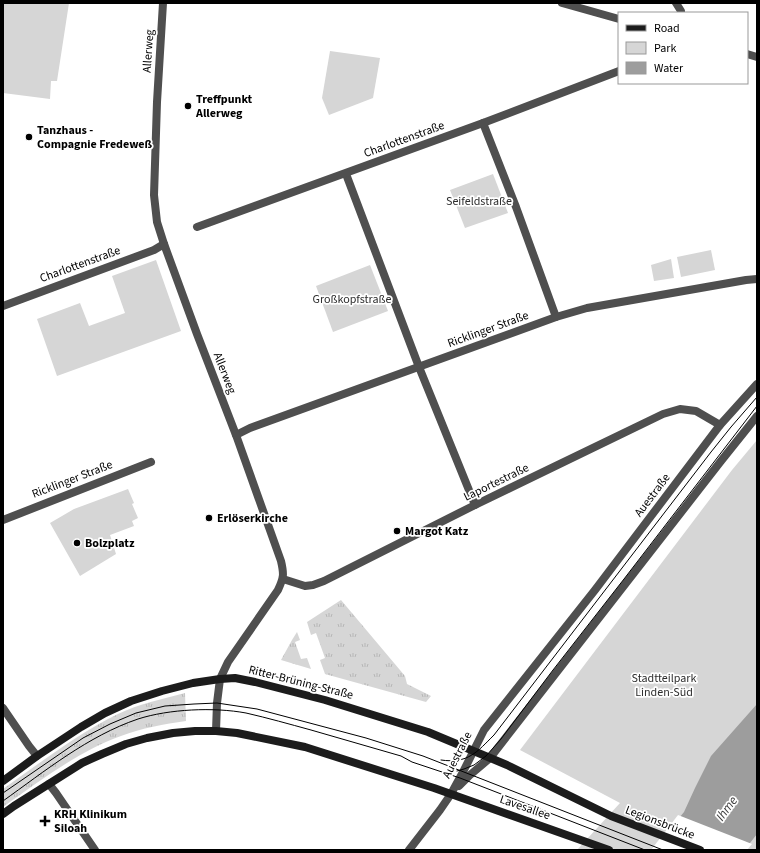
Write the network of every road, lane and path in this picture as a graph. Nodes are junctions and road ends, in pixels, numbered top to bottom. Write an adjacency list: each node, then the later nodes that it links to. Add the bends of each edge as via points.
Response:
1 (163, 3): 10 (street, Allerweg, via 154,195 157,222)
2 (562, 3): 5 (street)
3 (676, 3): 4 (street)
4 (681, 12)
5 (618, 18)
6 (618, 71): 7 (street, Charlottenstraße)
7 (483, 123): 8 (street, Charlottenstraße); 13 (street)
8 (346, 174): 9 (street, Charlottenstraße); 14 (street)
9 (197, 227)
10 (164, 244): 12 (street, Charlottenstraße, via 154,250); 18 (street, Allerweg)
11 (757, 279): 13 (street, Ricklinger Straße, via 587,308)
12 (3, 306)
13 (556, 317): 14 (street, Ricklinger Straße)
14 (419, 367): 18 (street, Ricklinger Straße); 20 (street)
15 (757, 384): 17 (street, Auestraße)
16 (757, 416): 28 (street, Auestraße)
17 (720, 425): 20 (street, Laportestraße, via 696,412 680,409 663,414); 26 (street, Auestraße, via 484,730)
18 (236, 435): 22 (street, Allerweg, via 281,561)
19 (151, 462): 21 (street, Ricklinger Straße)
20 (474, 505): 22 (street, Laportestraße, via 324,581 305,586)
21 (3, 520)
22 (283, 579): 23 (street)
23 (220, 678): 25 (street); 26 (main road, Ritter-Brüning-Straße, via 255,682 325,700 428,732); 27 (main road, Ritter-Brüning-Straße, via 131,701 81,727)
24 (3, 708): 27 (street)
25 (216, 731): 30 (main road, via 173,733 126,744 82,763); 31 (main road, via 305,747)
26 (473, 750): 28 (main road, Ritter-Brüning-Straße); 31 (street, Auestraße)
27 (37, 756): 29 (main road, Ritter-Brüning-Straße)
28 (490, 758): 31 (street, Auestraße); 36 (main road, Legionsbrücke, via 611,816)
29 (3, 780)
30 (49, 784): 32 (main road); 33 (street)
31 (451, 794): 34 (street); 35 (main road, Lavesallee)
32 (3, 814)
33 (95, 850)
34 (409, 850)
35 (609, 850)
36 (700, 850)

